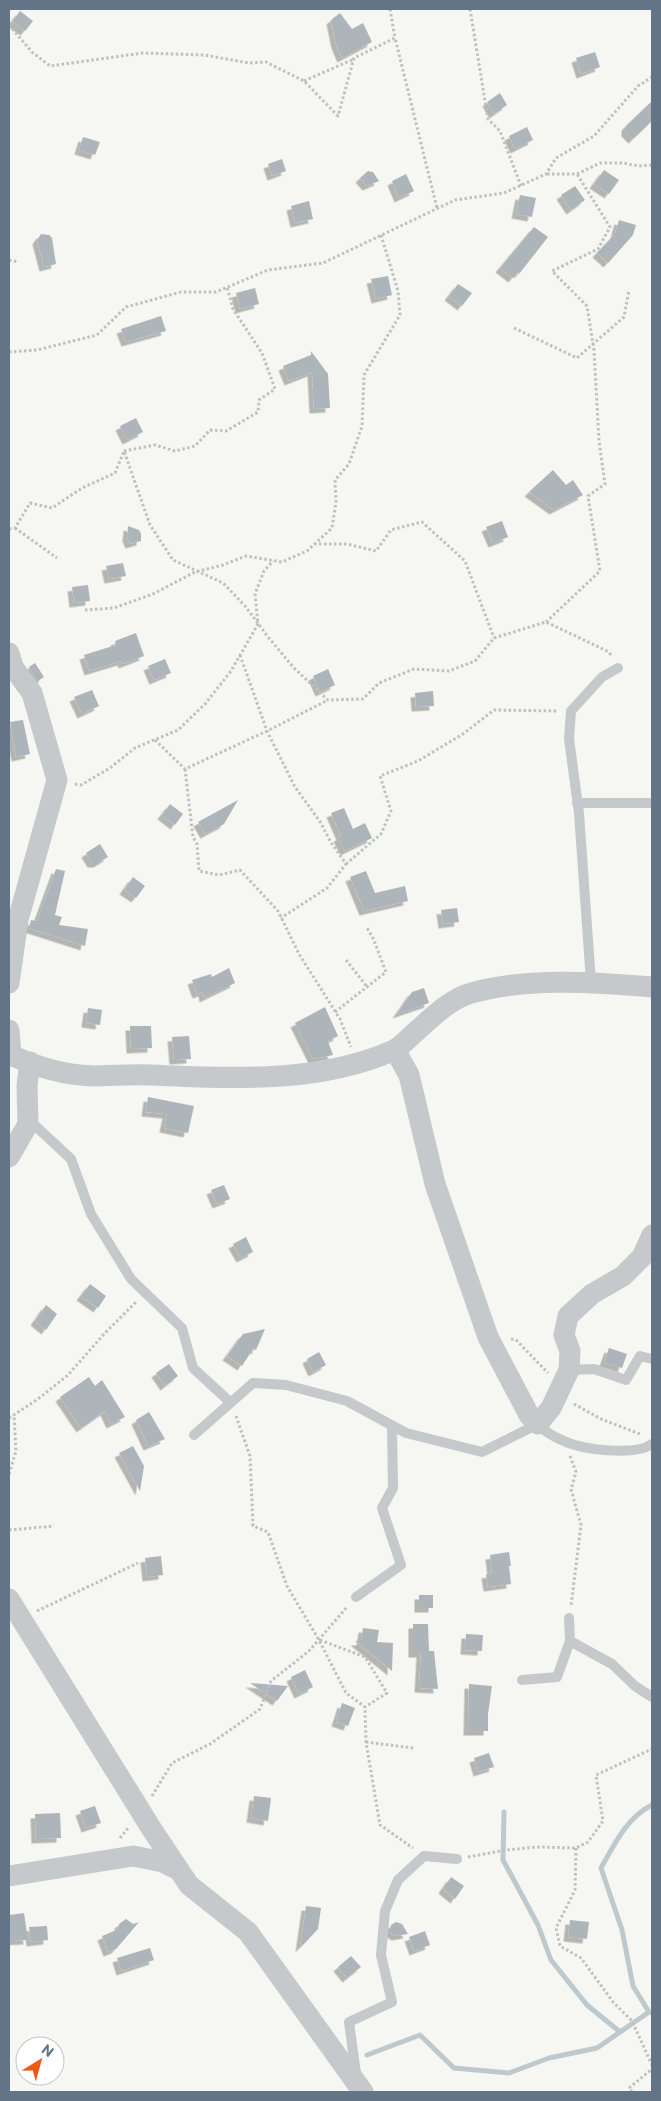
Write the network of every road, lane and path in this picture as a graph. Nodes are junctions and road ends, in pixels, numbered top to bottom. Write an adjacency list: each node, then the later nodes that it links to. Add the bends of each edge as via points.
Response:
1 (390, 9): 4 (path)
2 (470, 9): 11 (path, via 488,119 500,131)
3 (9, 25): 7 (path, via 32,52 50,66 142,53 204,54 249,63 266,62)
4 (395, 38): 5 (path); 12 (path)
5 (354, 58): 7 (path); 7 (path, via 338,116)
6 (652, 77): 9 (path, via 638,86 594,136 556,158)
7 (304, 81)
8 (652, 165): 10 (path, via 600,163)
9 (546, 174): 10 (path); 11 (path)
10 (578, 174): 19 (path, via 610,227 598,249 552,271 587,306)
11 (520, 186): 12 (path, via 504,193 455,200)
12 (437, 208): 13 (path)
13 (381, 235): 16 (path, via 323,263 268,270); 24 (path, via 398,291 400,315 364,375 362,426 349,464 335,480 332,528)
14 (9, 260): 15 (path)
15 (18, 262)
16 (227, 287): 20 (path, via 216,292 181,292 126,307 96,336 37,350); 21 (path, via 232,308 262,353 275,389 258,400 258,412 226,431 210,430 195,446 175,452 155,445)
17 (629, 290): 19 (path, via 624,317)
18 (514, 328): 19 (path, via 577,358)
19 (593, 344): 29 (path, via 605,484 588,496 600,571)
20 (9, 352)
21 (124, 451): 22 (path, via 114,473 82,488 52,508 30,503); 27 (path, via 150,525 173,560)
22 (15, 528): 23 (path); 25 (path)
23 (9, 529)
24 (314, 544): 26 (path, via 307,551 282,562); 31 (path, via 347,544 376,551 391,530 422,522 465,561)
25 (57, 558)
26 (273, 561): 27 (path, via 246,556); 30 (path, via 264,571 255,594)
27 (195, 572): 28 (path, via 153,594 114,608); 30 (path, via 223,583)
28 (85, 610)
29 (546, 622): 31 (path); 34 (path, via 609,652)
30 (258, 624): 33 (path); 35 (path)
31 (494, 638): 35 (path, via 475,661 449,672 414,669 379,683 363,699)
32 (9, 653): 40 (street, via 13,668 32,694)
33 (240, 655): 37 (path); 38 (path, via 205,704 178,730)
34 (618, 668): 36 (lane, via 602,677)
35 (328, 700): 37 (path)
36 (571, 711): 41 (lane, via 569,739); 43 (path, via 494,710 463,734 418,761 380,776 391,811 381,834)
37 (267, 731): 39 (path); 43 (path, via 295,787)
38 (155, 740): 39 (path); 40 (path, via 135,748 110,768 80,784)
39 (184, 769): 44 (path, via 192,837 198,844 199,871 220,875 240,870)
40 (57, 780): 48 (street, via 18,920)
41 (577, 803): 42 (lane); 47 (lane)
42 (652, 803)
43 (346, 864): 44 (path, via 327,888)
44 (281, 918): 51 (path)
45 (366, 926): 50 (path, via 386,972)
46 (346, 960): 50 (path)
47 (591, 982): 49 (street); 53 (street, via 500,986 465,995 436,1014)
48 (9, 983)
49 (652, 987)
50 (368, 988): 51 (path)
51 (335, 1012): 55 (path)
52 (9, 1030): 54 (street)
53 (395, 1050): 55 (street); 65 (street, via 409,1075 434,1184 488,1337 525,1407)
54 (16, 1057): 55 (street, via 66,1073 92,1076 266,1078 312,1074); 56 (street, via 27,1086)
55 (358, 1064)
56 (28, 1118): 57 (street, via 28,1124); 59 (lane, via 71,1159 91,1214 131,1279)
57 (9, 1157)
58 (652, 1235): 61 (street, via 642,1256 623,1276 592,1294 568,1316 564,1335 570,1351)
59 (146, 1293): 62 (lane, via 182,1328 193,1368); 63 (path, via 68,1374)
60 (652, 1359): 61 (lane, via 640,1356 626,1380 594,1369)
61 (569, 1370): 65 (street, via 551,1408)
62 (230, 1402): 66 (lane, via 254,1383 286,1385 347,1401); 67 (lane); 78 (path, via 250,1456 253,1526 268,1532 287,1586)
63 (14, 1415): 64 (path); 70 (path, via 16,1451)
64 (9, 1418)
65 (538, 1424): 66 (lane, via 482,1452); 68 (lane)
66 (392, 1427): 74 (lane, via 393,1488 382,1508 401,1565)
67 (194, 1435)
68 (564, 1442): 69 (lane, via 595,1449 623,1450 645,1449); 76 (path, via 576,1472 571,1489 581,1525)
69 (652, 1444)
70 (9, 1474)
71 (54, 1526): 72 (path)
72 (9, 1530)
73 (138, 1563): 77 (path)
74 (356, 1597): 78 (path)
75 (9, 1599): 77 (street)
76 (569, 1618): 79 (lane)
77 (21, 1619): 86 (street)
78 (319, 1640): 82 (path, via 346,1693); 82 (path, via 365,1657 387,1692); 86 (path, via 271,1681 260,1709 210,1744 172,1763)
79 (570, 1641): 80 (lane, via 557,1677); 81 (lane, via 612,1664 635,1686)
80 (522, 1680)
81 (652, 1696)
82 (365, 1707): 83 (path)
83 (366, 1742): 84 (path); 88 (path, via 380,1825)
84 (413, 1748)
85 (652, 1749): 87 (path, via 596,1775 603,1821 588,1842)
86 (141, 1813): 90 (path); 91 (street)
87 (576, 1848): 89 (path, via 538,1847); 93 (path, via 575,1890 556,1928 560,1946 581,1958 613,2002 632,2021)
88 (424, 1856): 89 (lane); 95 (lane, via 398,1880 385,1911 381,1955 392,2002 348,2022)
89 (457, 1859)
90 (99, 1863): 91 (street, via 133,1856 163,1862); 92 (street)
91 (179, 1870): 95 (street, via 189,1885 248,1932)
92 (9, 1876)
93 (652, 2065)
94 (652, 2069): 96 (path, via 629,2088)
95 (360, 2088)
96 (632, 2092)

